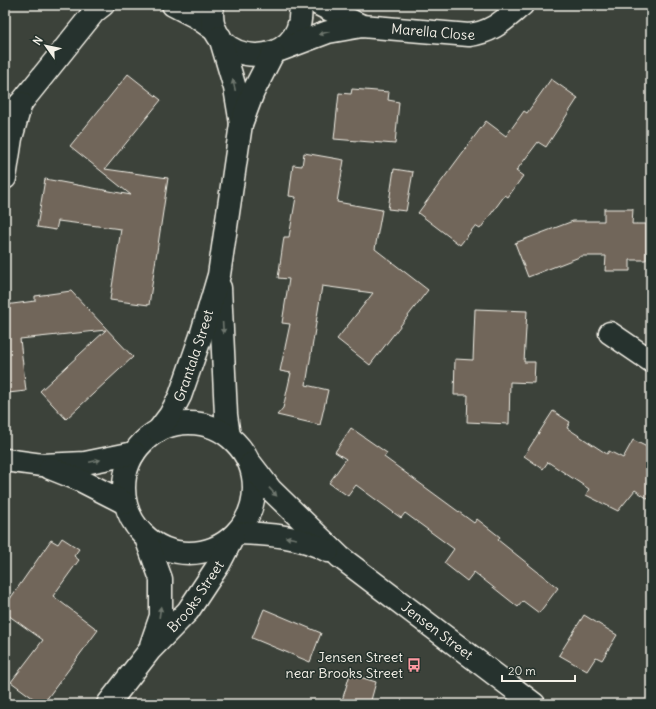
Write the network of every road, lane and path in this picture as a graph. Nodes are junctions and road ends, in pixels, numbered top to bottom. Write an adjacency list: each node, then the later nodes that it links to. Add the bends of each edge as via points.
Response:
1 (103, 5): 10 (street, via 94,12)
2 (173, 5): 8 (street, Marella Close, via 196,17)
3 (213, 5): 8 (street, Grantala Street, via 212,16)
4 (300, 5): 9 (street, Grantala Street, via 298,28 291,40)
5 (320, 5): 7 (street, Marella Close)
6 (522, 5): 7 (street, Marella Close, via 501,23 484,33 469,35)
7 (362, 26): 9 (street, Marella Close, one-way to 9, via 328,32)
8 (218, 34): 9 (street, Marella Close, via 230,48 244,54 258,56); 12 (street, Grantala Street, one-way to 8, via 235,88)
9 (276, 51): 12 (street, Grantala Street, via 253,92)
10 (21, 103): 11 (street); 13 (street, via 11,138)
11 (5, 117)
12 (241, 124): 14 (street, Grantala Street)
13 (5, 178)
14 (219, 275): 17 (street, Grantala Street, via 180,396); 18 (street, Grantala Street, one-way to 18)
15 (610, 333): 16 (street)
16 (651, 361)
17 (158, 431): 18 (street, via 178,424 200,423); 19 (street, via 149,436)
18 (229, 436): 21 (street, via 244,452)
19 (134, 453): 22 (street, one-way to 19, via 85,463); 23 (street, via 125,477)
20 (5, 460): 22 (street)
21 (249, 462): 24 (street, via 254,483 252,505 249,515); 26 (street, Jensen Street, one-way to 26, via 271,490)
22 (42, 465): 23 (street, via 80,480)
23 (125, 503): 25 (street, via 133,522)
24 (235, 535): 25 (street, via 215,549 195,554 174,552); 26 (street, Jensen Street, one-way to 24, via 311,542 267,534); 27 (street, Brooks Street, via 188,611)
25 (146, 538): 27 (street, Brooks Street, one-way to 25, via 161,616 162,595 161,579)
26 (340, 556): 29 (street, Jensen Street)
27 (150, 650): 28 (street, Brooks Street)
28 (108, 704)
29 (534, 704)

